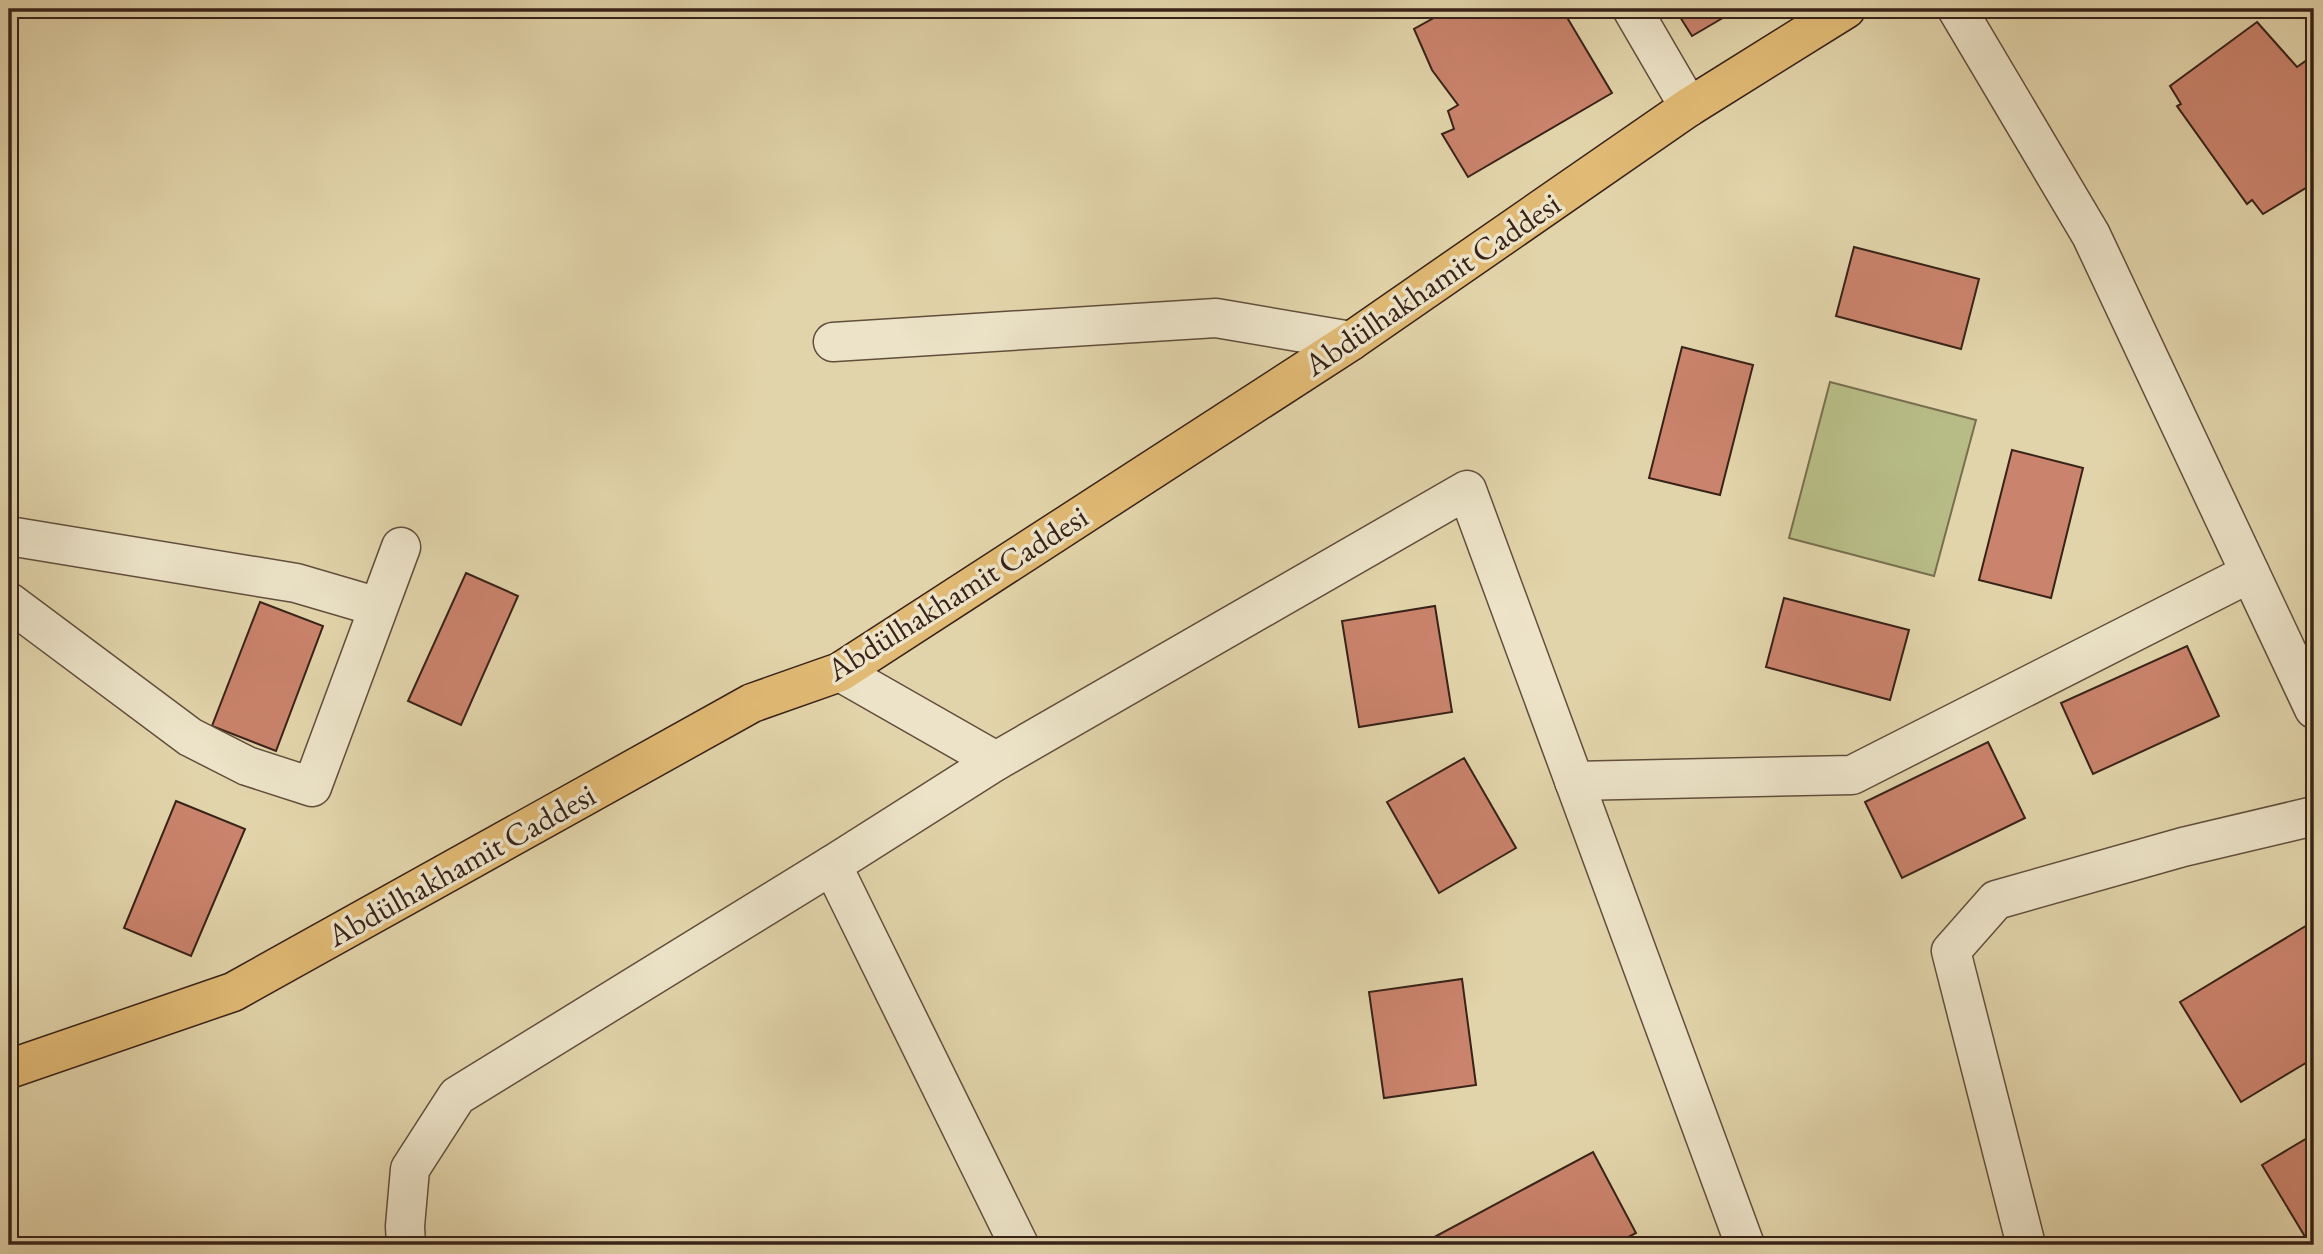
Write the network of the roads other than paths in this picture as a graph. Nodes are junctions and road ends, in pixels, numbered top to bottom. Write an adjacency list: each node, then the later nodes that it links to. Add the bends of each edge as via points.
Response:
1 (1632, 9): 4 (street)
2 (1846, 9): 4 (main road, Abdülhakhamit Caddesi)
3 (1957, 9): 9 (street, via 2091,235)
4 (1689, 107): 5 (main road, Abdülhakhamit Caddesi)
5 (1351, 341): 6 (street, via 1216,318); 12 (main road, Abdülhakhamit Caddesi)
6 (833, 342)
7 (9, 536): 11 (street, via 296,583)
8 (401, 547): 11 (street)
9 (2250, 573): 13 (street); 15 (street, via 1852,775)
10 (9, 603): 11 (street, via 190,737 247,766 312,787)
11 (378, 607)
12 (840, 672): 14 (street); 18 (main road, Abdülhakhamit Caddesi, via 752,703 233,992)
13 (2314, 709)
14 (996, 761): 15 (street, via 1467,490); 17 (street)
15 (1574, 780): 21 (street)
16 (2314, 817): 22 (street, via 2182,847 1996,900 1951,951)
17 (832, 864): 19 (street, via 457,1096 410,1168); 20 (street)
18 (9, 1069)
19 (405, 1245)
20 (1019, 1245)
21 (1745, 1245)
22 (2026, 1245)

